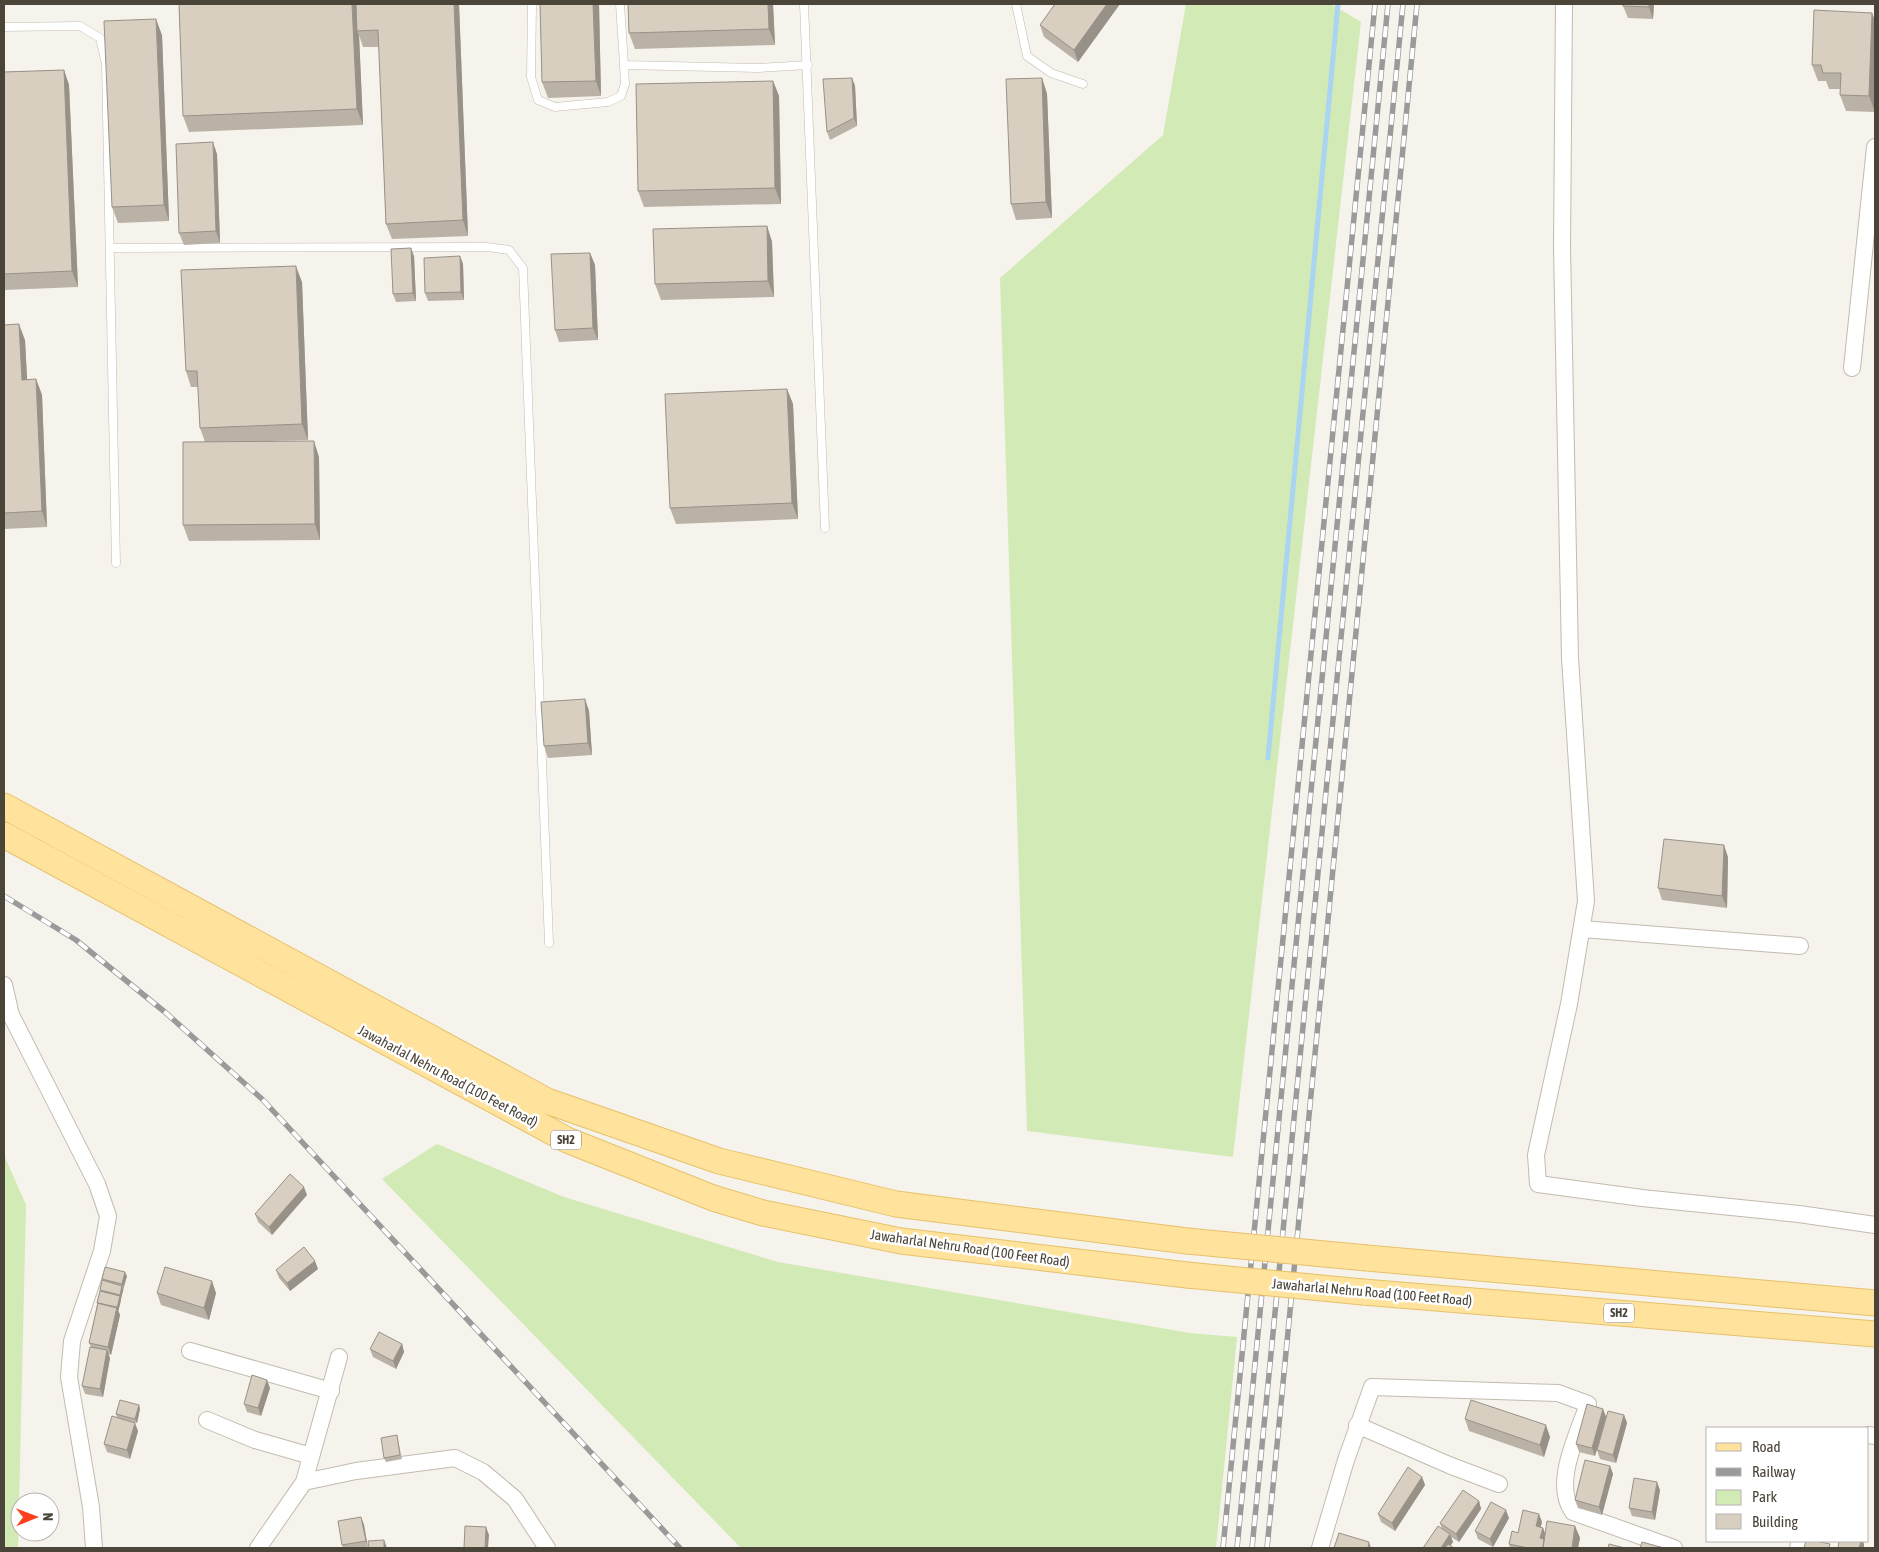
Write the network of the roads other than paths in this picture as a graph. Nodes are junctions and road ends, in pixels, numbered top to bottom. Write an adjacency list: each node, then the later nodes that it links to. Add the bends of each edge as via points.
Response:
1 (532, 4): 7 (lane, via 532,77 538,100 555,107 608,102 621,96 625,84)
2 (620, 4): 7 (lane)
3 (804, 4): 8 (lane)
4 (1016, 4): 9 (lane, via 1027,56 1051,73)
5 (1564, 4): 18 (street, via 1562,247 1570,658 1586,901)
6 (4, 27): 12 (lane, via 80,26 100,38 106,64)
7 (624, 65): 8 (lane, via 758,68)
8 (808, 65): 14 (lane)
9 (1083, 84)
10 (1875, 147): 11 (street)
11 (1875, 156): 13 (street)
12 (110, 248): 15 (lane); 19 (lane, via 487,247 510,250 523,268)
13 (1852, 368)
14 (825, 528)
15 (116, 563)
16 (4, 806): 23 (main road, Jawaharlal Nehru Road (100 Feet Road) / SH2, bridge, via 547,1101 719,1161 896,1204 1187,1241)
17 (4, 835): 24 (main road, Jawaharlal Nehru Road (100 Feet Road) / SH2, bridge, via 567,1140 713,1198 763,1213 900,1241 1187,1275)
18 (1582, 929): 20 (street); 22 (street, via 1536,1155 1538,1184)
19 (550, 943)
20 (1800, 946)
21 (4, 986): 33 (street, via 11,1015 97,1184 108,1216 102,1251 72,1341 68,1377 91,1507)
22 (1875, 1224)
23 (1875, 1303)
24 (1875, 1334)
25 (190, 1351): 27 (street)
26 (339, 1357): 27 (street)
27 (331, 1391): 30 (street)
28 (206, 1420): 30 (street, via 255,1440)
29 (1357, 1425): 32 (street); 36 (street); 37 (street, via 1372,1387 1558,1393 1580,1400 1588,1404 1564,1476 1566,1503 1573,1512)
30 (311, 1456): 31 (street)
31 (304, 1482): 34 (street); 35 (street, via 455,1458 483,1472 515,1499)
32 (1499, 1484)
33 (94, 1548)
34 (258, 1548)
35 (547, 1548)
36 (1320, 1548)
37 (1674, 1548)

